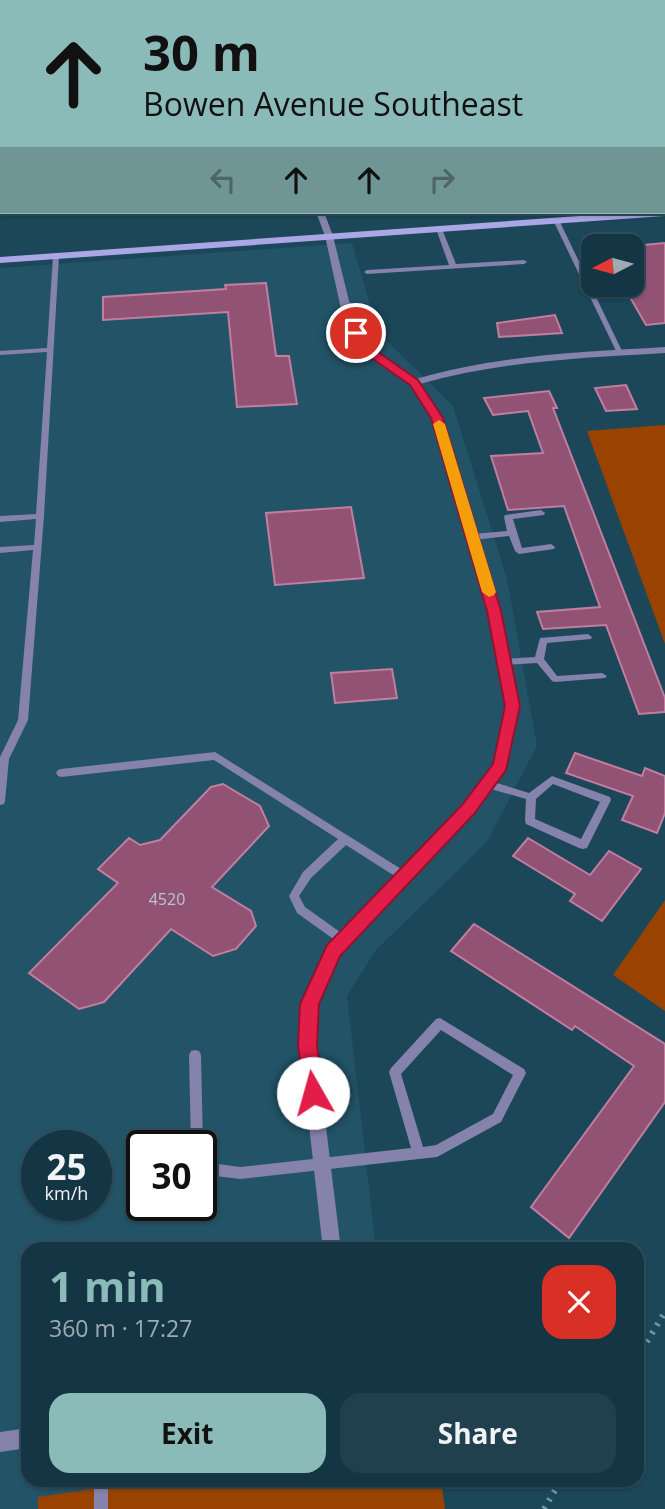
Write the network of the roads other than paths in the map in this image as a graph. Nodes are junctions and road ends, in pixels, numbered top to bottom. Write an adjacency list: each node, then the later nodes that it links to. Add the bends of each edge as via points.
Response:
1 (321, 214): 5 (street)
2 (649, 214): 3 (street)
3 (556, 220): 4 (street); 14 (lane)
4 (439, 229): 5 (street); 9 (lane)
5 (329, 236): 6 (street); 15 (street, via 356,333 374,354)
6 (56, 256): 7 (street); 11 (lane)
7 (0, 260)
8 (524, 262): 9 (lane)
9 (453, 266): 10 (lane)
10 (367, 272)
11 (50, 350): 13 (lane); 17 (lane)
12 (665, 350): 14 (street)
13 (0, 353)
14 (620, 354): 15 (street, via 507,362)
15 (414, 383): 20 (street, via 437,418)
16 (541, 513): 19 (lane, via 508,517)
17 (40, 516): 18 (lane); 21 (lane)
18 (0, 519)
19 (512, 533): 20 (lane); 22 (lane, via 519,551)
20 (473, 537): 26 (street)
21 (37, 547): 23 (lane); 31 (lane, via 23,720 4,759)
22 (551, 547)
23 (0, 550)
24 (588, 637): 25 (lane, via 543,640)
25 (539, 660): 26 (lane); 27 (lane, via 555,679)
26 (504, 662): 29 (street, via 512,706 500,765)
27 (602, 676)
28 (61, 773): 32 (lane, via 215,756)
29 (487, 784): 30 (lane); 33 (street)
30 (531, 797): 30 (lane, via 530,821 583,845 606,800 552,780)
31 (0, 801)
32 (345, 839): 33 (lane); 34 (lane, via 307,874 294,896 301,910)
33 (405, 877): 34 (street)
34 (343, 940): 38 (street, via 333,950 309,1004 308,1045)
35 (195, 1055): 36 (lane)
36 (197, 1130)
37 (419, 1153): 37 (lane, via 437,1151 497,1118 520,1073 440,1023 395,1072); 38 (lane)
38 (322, 1166): 39 (lane, via 240,1173); 40 (street)
39 (217, 1170)
40 (331, 1242)
41 (21, 1439): 42 (street)
42 (0, 1442)
43 (101, 1487): 44 (lane)
44 (101, 1509)

